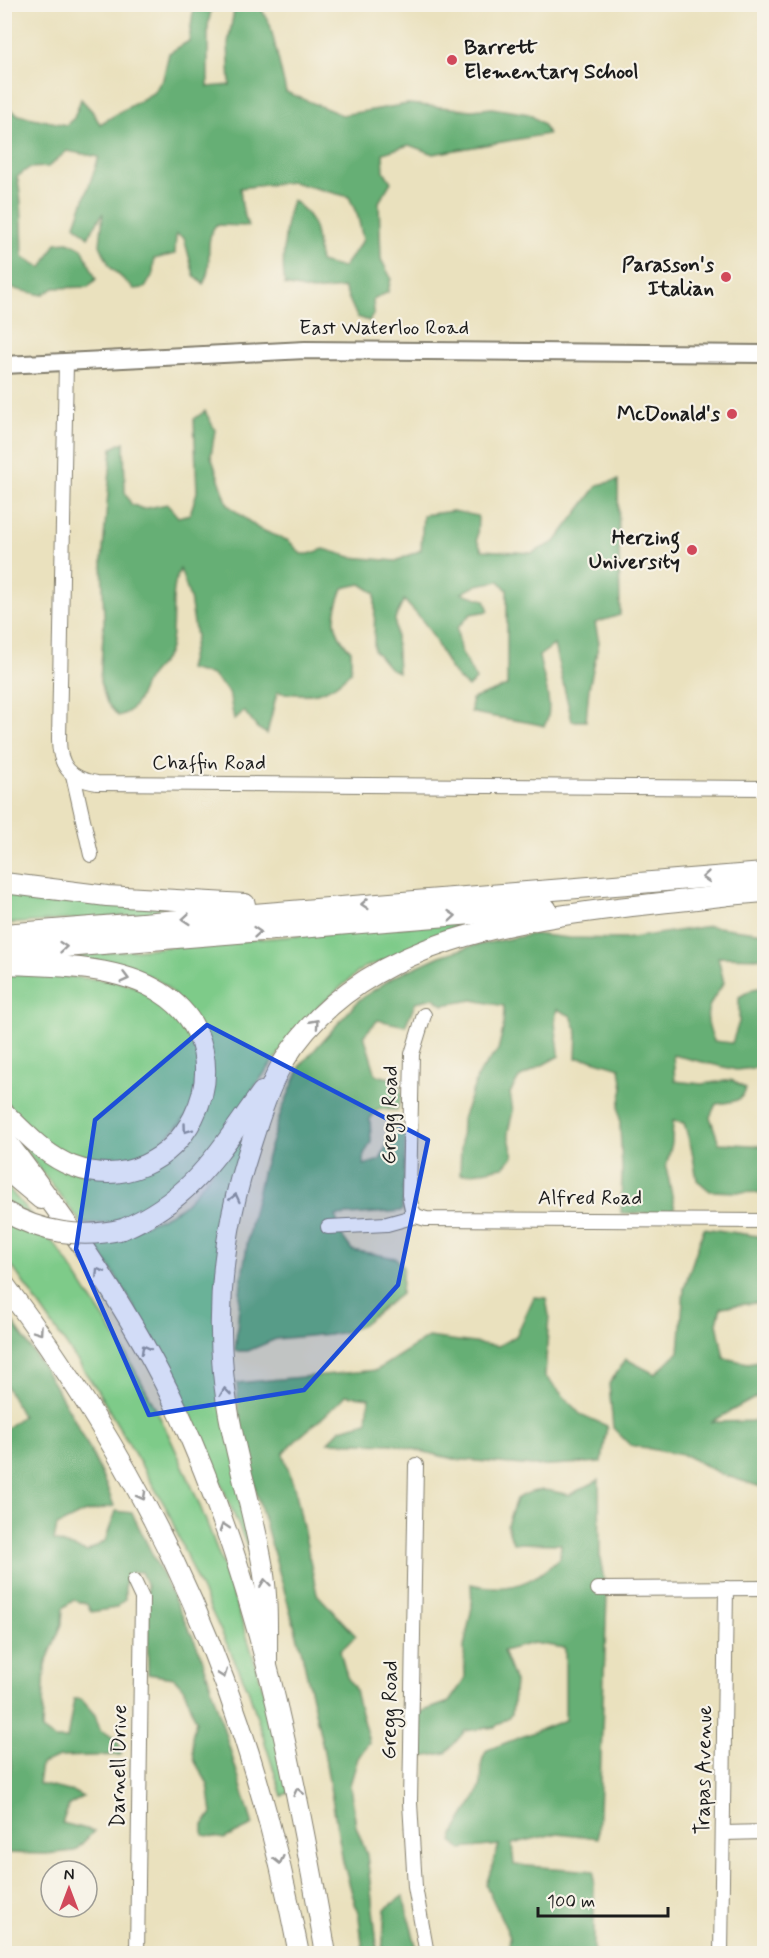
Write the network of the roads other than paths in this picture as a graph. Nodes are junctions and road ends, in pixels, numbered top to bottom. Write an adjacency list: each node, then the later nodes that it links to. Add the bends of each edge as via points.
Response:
1 (765, 354): 2 (main road, East Waterloo Road, via 305,350)
2 (66, 362): 3 (main road, East Waterloo Road); 4 (street, via 59,739 62,763)
3 (4, 365)
4 (73, 775): 5 (street, Chaffin Road, via 97,783); 6 (street)
5 (765, 788)
6 (91, 855)
7 (765, 873): 11 (highway, one-way to 11)
8 (4, 883): 11 (highway, via 107,896)
9 (765, 892): 10 (highway)
10 (728, 895): 13 (highway, one-way to 10); 16 (highway, one-way to 10, via 309,1029 347,993 385,967 423,950 516,925)
11 (328, 906): 12 (highway, one-way to 12)
12 (4, 934)
13 (4, 952)
14 (4, 964): 17 (highway, one-way to 17, via 93,971 131,979 159,991 179,1008 196,1032 205,1076 199,1109 186,1133 153,1161 128,1170 88,1171 62,1162)
15 (424, 1015): 21 (street, Gregg Road, via 411,1066 409,1195)
16 (282, 1065): 20 (highway, bridge, via 189,1188 168,1206 123,1229 93,1234 31,1225); 31 (highway, one-way to 16, via 267,1592 223,1372 222,1292 230,1220 240,1177)
17 (4, 1113)
18 (4, 1138): 22 (highway)
19 (4, 1168): 22 (highway)
20 (4, 1211)
21 (416, 1216): 23 (street, Alfred Road); 24 (street, via 387,1224)
22 (66, 1221): 31 (highway, one-way to 22, via 220,1515 179,1413 124,1313)
23 (765, 1221)
24 (328, 1227)
25 (4, 1284): 35 (highway, one-way to 35, via 61,1362 119,1455 173,1555 206,1628 261,1790)
26 (416, 1465): 37 (street, Gregg Road, via 410,1803 415,1887)
27 (134, 1581): 34 (street, Darnell Drive, via 142,1598)
28 (726, 1588): 29 (street); 30 (street); 33 (street, Trapas Avenue)
29 (765, 1588)
30 (598, 1589)
31 (267, 1662): 36 (highway, one-way to 31, via 300,1801)
32 (765, 1832): 33 (street)
33 (724, 1833): 38 (street, Trapas Avenue)
34 (137, 1953)
35 (299, 1953)
36 (326, 1953)
37 (427, 1953)
38 (721, 1953)

